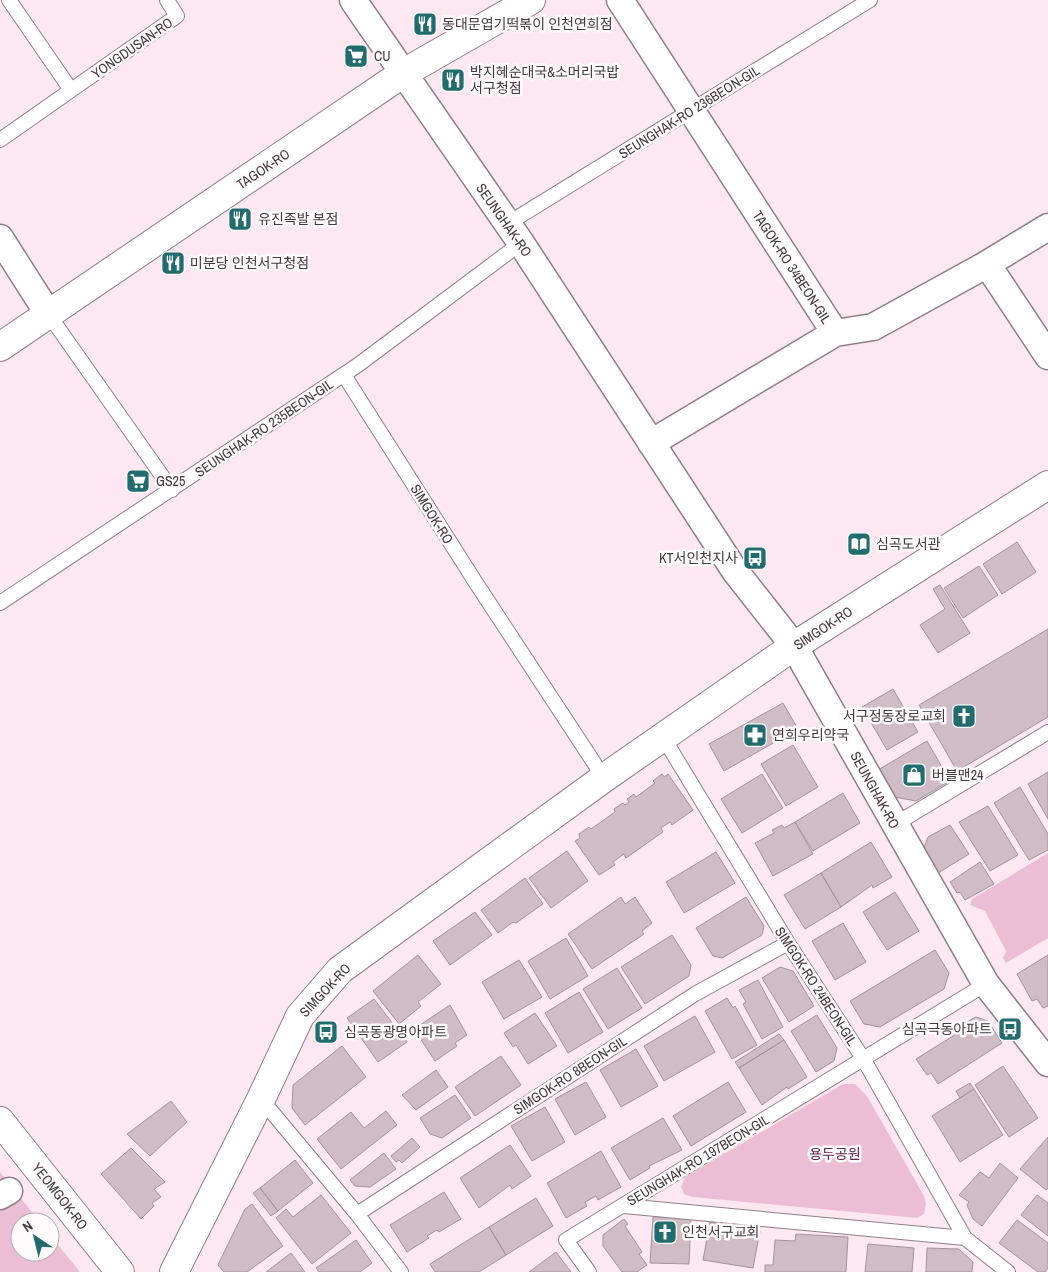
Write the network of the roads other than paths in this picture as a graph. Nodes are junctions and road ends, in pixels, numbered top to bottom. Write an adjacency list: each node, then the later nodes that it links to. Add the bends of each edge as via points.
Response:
1 (9, 0): 8 (lane)
2 (166, 0): 8 (lane, YONGDUSAN-RO, via 177,16)
3 (353, 0): 7 (street, SEUNGHAK-RO)
4 (531, 0): 7 (street, TAGOK-RO)
5 (620, 0): 9 (street, TAGOK-RO 34BEON-GIL)
6 (870, 0): 9 (lane, SEUNGHAK-RO 236BEON-GIL)
7 (402, 74): 12 (street, SEUNGHAK-RO); 15 (street, TAGOK-RO)
8 (71, 90): 10 (lane, YONGDUSAN-RO)
9 (691, 112): 12 (lane, SEUNGHAK-RO 236BEON-GIL); 16 (street, TAGOK-RO 34BEON-GIL)
10 (0, 140)
11 (1048, 227): 14 (street, TAGOK-RO 34BEON-GIL)
12 (514, 233): 19 (lane, SEUNGHAK-RO 235BEON-GIL); 20 (street, SEUNGHAK-RO)
13 (0, 238): 15 (street)
14 (988, 264): 16 (street, TAGOK-RO 34BEON-GIL, via 873,327); 18 (street)
15 (49, 315): 17 (street, TAGOK-RO); 22 (lane)
16 (835, 333): 20 (street)
17 (0, 347)
18 (1048, 356)
19 (344, 375): 22 (lane, SEUNGHAK-RO 235BEON-GIL); 27 (lane, SIMGOK-RO)
20 (651, 443): 24 (street, SEUNGHAK-RO, via 735,571)
21 (1048, 485): 24 (street, SIMGOK-RO)
22 (172, 490): 23 (lane, SEUNGHAK-RO 235BEON-GIL)
23 (0, 602)
24 (794, 646): 26 (street, SIMGOK-RO); 28 (street, SEUNGHAK-RO)
25 (1048, 732): 28 (lane)
26 (663, 737): 27 (street, SIMGOK-RO); 29 (lane, SIMGOK-RO 24BEON-GIL)
27 (604, 778): 33 (street, SIMGOK-RO, via 340,970 300,1016)
28 (894, 825): 30 (street, SEUNGHAK-RO)
29 (788, 943): 31 (lane, SIMGOK-RO 24BEON-GIL); 36 (lane, SIMGOK-RO 8BEON-GIL, via 695,994)
30 (986, 984): 31 (lane, SEUNGHAK-RO 197BEON-GIL); 32 (street, SEUNGHAK-RO)
31 (864, 1060): 35 (lane, SEUNGHAK-RO 197BEON-GIL); 37 (lane, SIMGOK-RO 24BEON-GIL)
32 (1048, 1063)
33 (261, 1100): 36 (lane); 39 (street, SIMGOK-RO)
34 (0, 1121): 38 (street, YEOMGOK-RO)
35 (624, 1206): 37 (lane); 41 (lane, SEUNGHAK-RO 197BEON-GIL, via 566,1240)
36 (357, 1214): 40 (lane)
37 (965, 1238): 42 (lane)
38 (120, 1272)
39 (174, 1272)
40 (401, 1272)
41 (589, 1272)
42 (1008, 1272)

